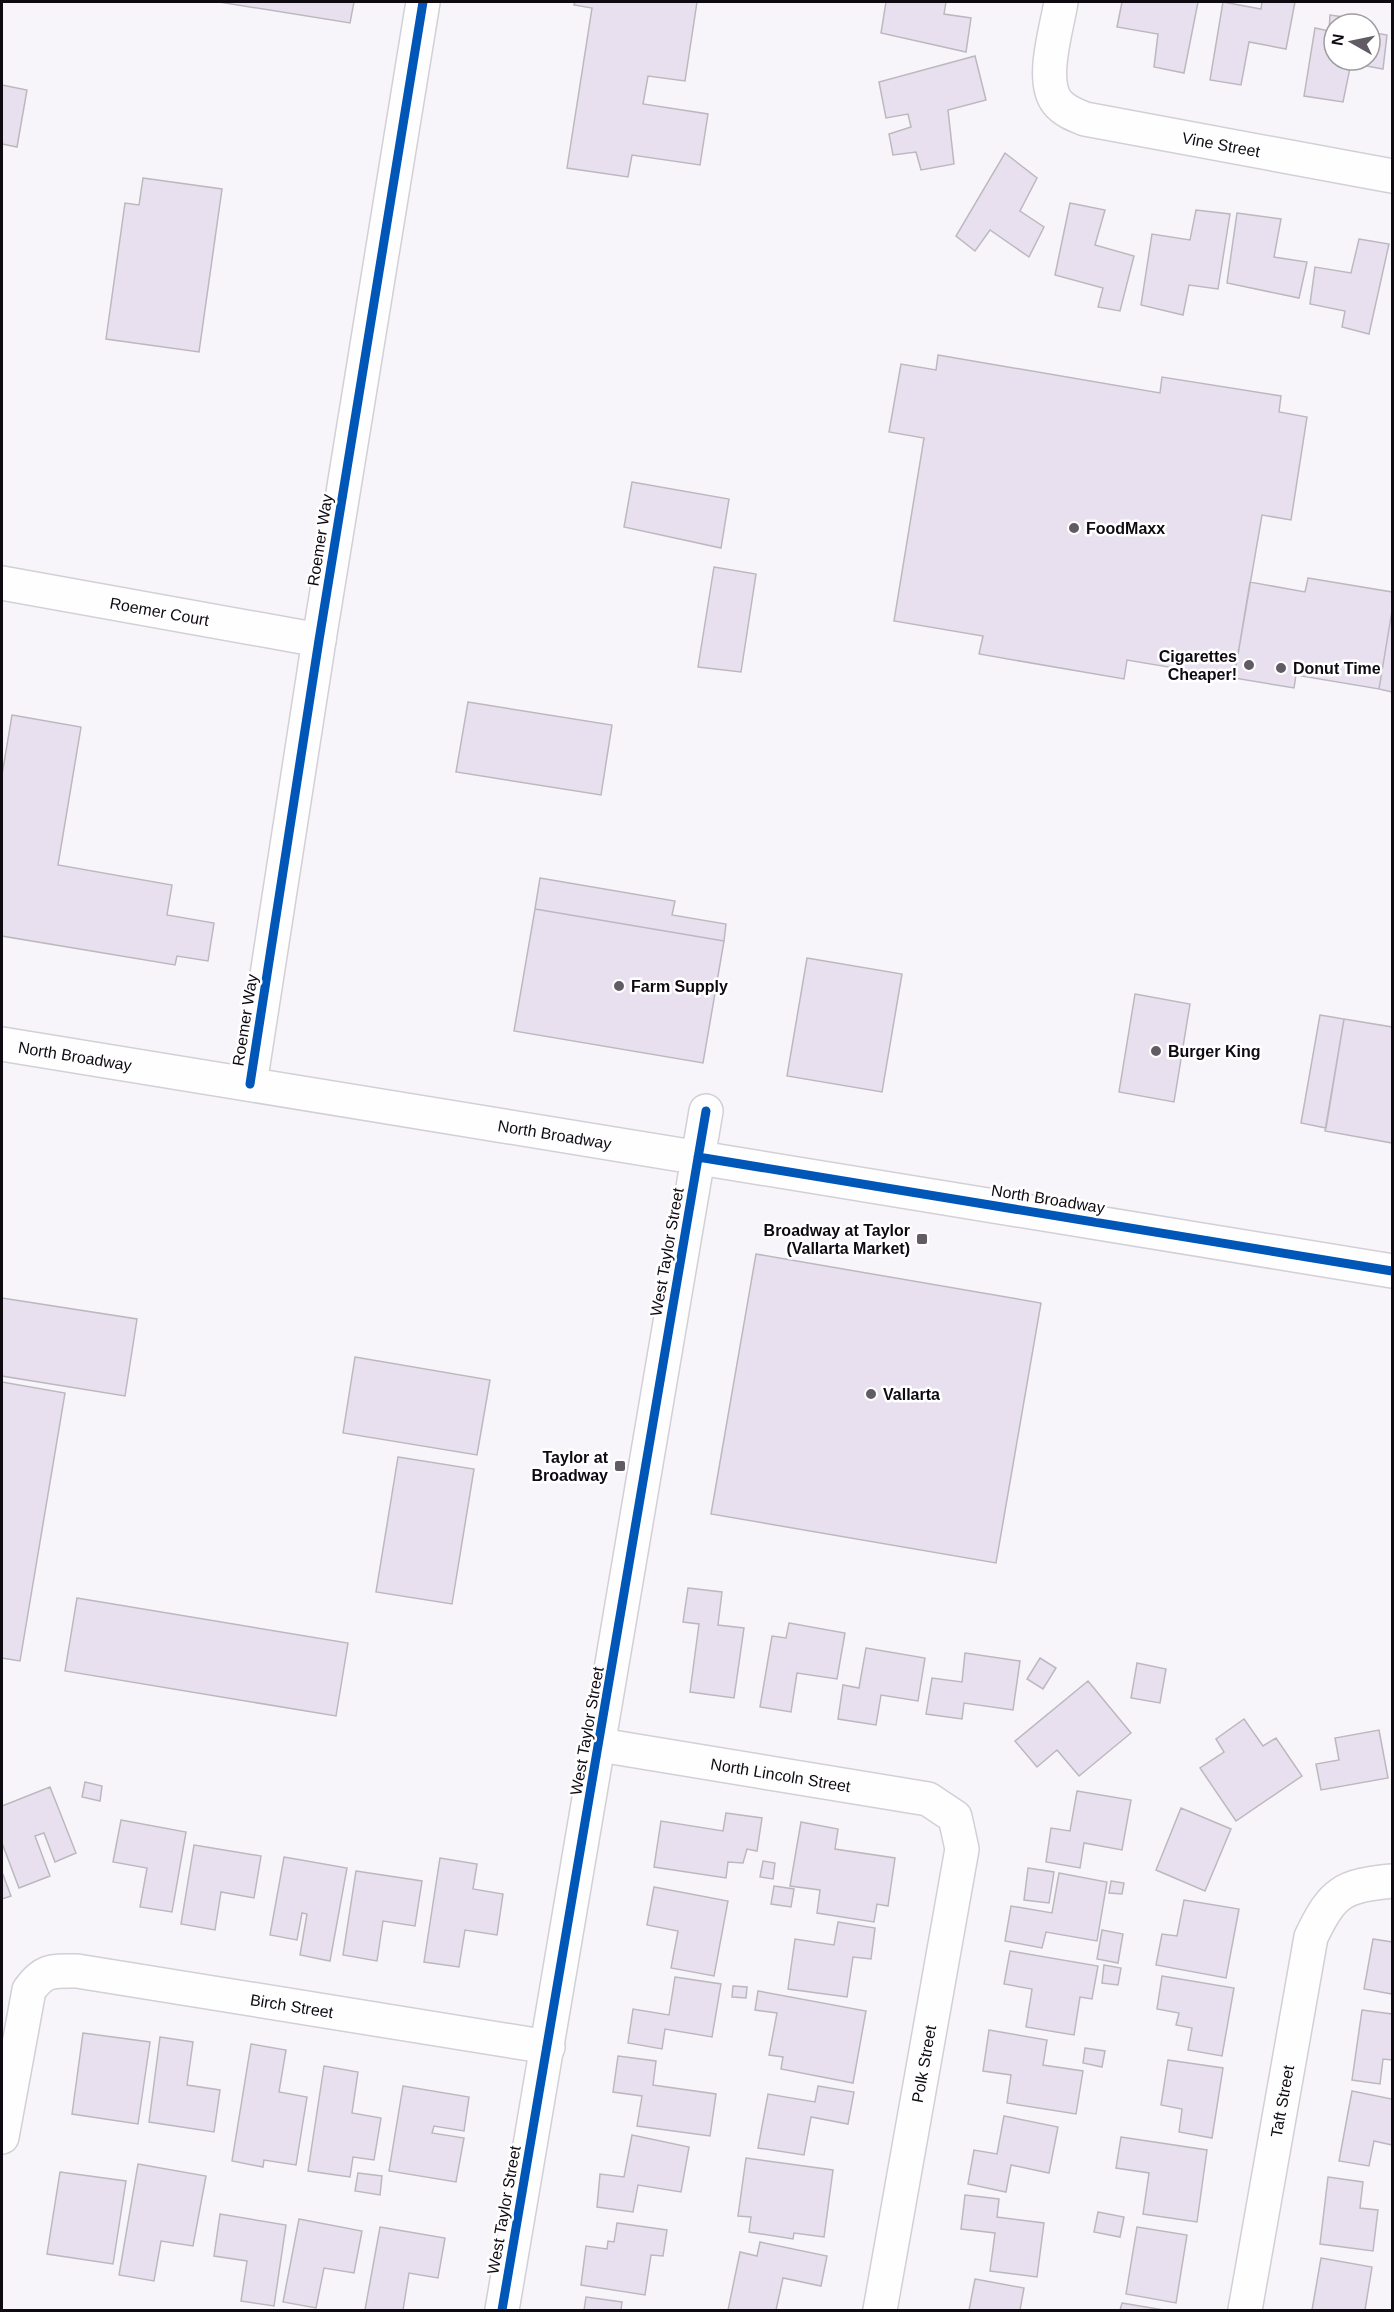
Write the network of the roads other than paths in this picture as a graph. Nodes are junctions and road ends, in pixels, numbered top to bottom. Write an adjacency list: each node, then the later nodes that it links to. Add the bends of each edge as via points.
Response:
1 (423, 2): 5 (street, Roemer Way)
2 (1061, 2): 3 (street, Vine Street, via 1048,79 1056,102 1068,112 1085,119)
3 (1392, 176)
4 (2, 583): 5 (street, Roemer Court)
5 (319, 640): 7 (street, Roemer Way)
6 (2, 1044): 7 (street, North Broadway)
7 (250, 1084): 9 (street, North Broadway)
8 (706, 1111): 9 (street, West Taylor Street)
9 (698, 1157): 10 (street, North Broadway); 11 (street, West Taylor Street)
10 (1392, 1271)
11 (600, 1744): 12 (street, North Lincoln Street, via 928,1798); 14 (street, West Taylor Street)
12 (955, 1817): 17 (street, Polk Street, via 962,1849)
13 (1392, 1881): 18 (street, Taft Street, via 1359,1884 1334,1898 1324,1909 1311,1937)
14 (548, 2047): 15 (street, Birch Street, via 77,1971 49,1971 28,1990); 16 (street, West Taylor Street)
15 (2, 2137)
16 (502, 2310)
17 (880, 2310)
18 (1245, 2310)

